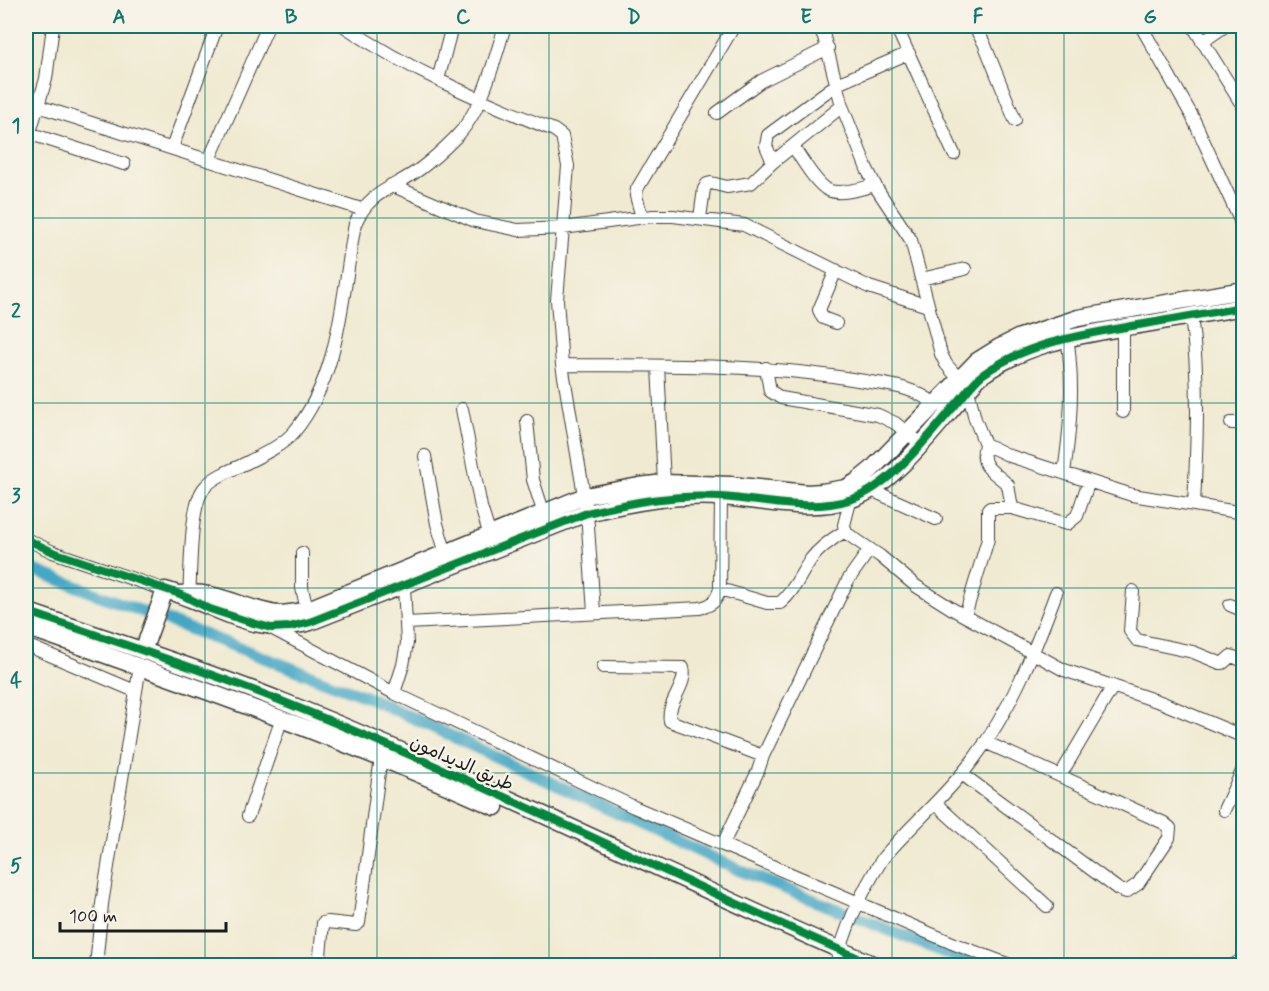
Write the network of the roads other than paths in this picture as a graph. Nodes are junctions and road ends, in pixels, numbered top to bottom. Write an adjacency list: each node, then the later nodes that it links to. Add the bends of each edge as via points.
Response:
1 (54, 26): 21 (street)
2 (217, 26): 28 (street)
3 (268, 26): 30 (street)
4 (344, 26): 14 (street)
5 (452, 26): 18 (street)
6 (505, 26): 20 (street)
7 (734, 26): 36 (street, via 637,189)
8 (819, 26): 16 (street)
9 (896, 26): 17 (street)
10 (974, 26): 25 (street)
11 (1141, 26): 39 (street, via 1192,116)
12 (1193, 26): 15 (street)
13 (1226, 26): 15 (street)
14 (360, 31): 18 (street)
15 (1202, 42): 23 (street)
16 (828, 48): 19 (street); 24 (street, via 761,81)
17 (909, 53): 19 (street); 29 (street)
18 (438, 80): 20 (street)
19 (837, 84): 22 (street); 31 (street, via 768,135 766,146)
20 (479, 100): 33 (street, via 457,137 421,168); 38 (street, via 562,136 568,166)
21 (38, 106): 26 (street); 28 (street)
22 (842, 106): 27 (street); 34 (street)
23 (1244, 108)
24 (717, 113)
25 (1016, 120)
26 (27, 133): 32 (street)
27 (792, 146): 31 (street); 34 (street, via 820,184 830,191)
28 (172, 148): 30 (street)
29 (954, 154)
30 (209, 160): 35 (street)
31 (773, 162): 37 (street, via 751,183 727,187 707,184)
32 (124, 164)
33 (391, 185): 35 (street); 38 (street, via 497,227)
34 (875, 185): 42 (street, via 909,235)
35 (361, 209): 83 (street, via 334,345 320,390 293,433 261,456 218,477 200,494)
36 (642, 217): 37 (street); 38 (street)
37 (700, 218): 41 (street, via 753,228)
38 (563, 228): 50 (street, via 557,300)
39 (1244, 234)
40 (965, 269): 42 (street)
41 (836, 270): 44 (street, via 874,289); 47 (street, via 819,310 823,318)
42 (921, 279): 44 (street)
43 (1244, 291): 49 (street, via 1078,318)
44 (928, 306): 53 (street, via 941,354)
45 (1244, 307): 46 (street)
46 (1191, 316): 48 (street); 68 (street, via 1197,370)
47 (836, 324)
48 (1123, 328): 49 (street); 56 (street)
49 (1065, 331): 53 (street); 62 (street, via 1072,384)
50 (562, 365): 51 (street); 67 (street)
51 (658, 366): 52 (street); 64 (street)
52 (766, 368): 54 (street, via 903,387); 58 (street, via 770,391 781,398 878,415)
53 (964, 384): 54 (street); 59 (street); 60 (street)
54 (935, 404): 58 (street)
55 (462, 409): 75 (street, via 478,496)
56 (1123, 412)
57 (527, 421): 72 (street, via 533,480)
58 (907, 432): 59 (street); 65 (street)
59 (921, 444): 65 (street, via 888,477)
60 (985, 444): 62 (street); 69 (street, via 984,462 989,471 1008,485)
61 (425, 456): 78 (street)
62 (1064, 473): 63 (street)
63 (1089, 481): 68 (street, via 1132,495); 69 (street, via 1077,516 1067,524)
64 (664, 483): 65 (street, via 807,493); 67 (street, via 639,486)
65 (860, 487): 66 (street, via 828,504); 71 (street); 73 (street)
66 (721, 497): 67 (street, via 682,496); 80 (street)
67 (586, 504): 72 (street); 87 (street)
68 (1194, 505): 70 (street)
69 (1012, 508): 89 (street, via 988,510 988,539)
70 (1244, 513)
71 (936, 519)
72 (546, 520): 75 (street)
73 (845, 531): 76 (street); 80 (street, via 813,556 780,603)
74 (26, 539): 83 (street, via 53,552)
75 (492, 542): 78 (street)
76 (870, 549): 89 (street, via 916,586); 104 (street, via 848,580)
77 (302, 553): 88 (street, via 302,588)
78 (448, 560): 79 (street); 88 (street)
79 (404, 586): 88 (street); 90 (street)
80 (720, 589): 87 (street, via 711,606)
81 (1133, 591): 96 (street, via 1130,631 1137,640 1193,652 1220,663 1231,656)
82 (1056, 593): 94 (street)
83 (181, 594): 88 (street, via 205,593 279,614); 92 (street, via 210,609); 95 (street)
84 (1230, 605): 86 (street)
85 (26, 611): 95 (street, طريق الديدامون)
86 (1244, 611)
87 (594, 612): 90 (street)
88 (308, 616): 92 (street, via 290,627)
89 (965, 616): 94 (street)
90 (406, 623): 100 (street, via 405,654)
91 (26, 627): 95 (street, طريق الديدامون)
92 (271, 627): 100 (street)
93 (26, 645): 99 (street)
94 (1034, 654): 98 (street, via 1065,670); 103 (street)
95 (141, 658): 99 (street); 101 (street, طريق الديدامون); 107 (street, طريق الديدامون, via 278,700)
96 (1244, 661)
97 (603, 667): 104 (street, via 683,668 669,722)
98 (1113, 686): 102 (street, via 1163,702); 109 (street)
99 (135, 691): 118 (street)
100 (394, 693): 113 (street, via 634,807)
101 (282, 718): 105 (street, طريق الديدامون); 112 (street)
102 (1244, 737)
103 (985, 742): 108 (street); 109 (street)
104 (763, 756): 113 (street)
105 (381, 758): 107 (street, طريق الديدامون); 119 (street, via 359,923 323,923)
106 (1244, 767): 111 (street)
107 (426, 770): 116 (street, طريق الديدامون)
108 (962, 774): 109 (street, via 1118,889 1131,890 1169,838 1170,828); 110 (street)
109 (1060, 776)
110 (935, 803): 114 (street); 115 (street, via 883,858)
111 (1224, 810)
112 (248, 816)
113 (723, 844): 115 (street)
114 (1047, 906)
115 (857, 907): 116 (street); 121 (street)
116 (841, 956): 120 (street, طريق الديدامون)
117 (1244, 958): 122 (street)
118 (96, 966)
119 (319, 966)
120 (877, 966)
121 (1013, 966)
122 (1232, 966)

